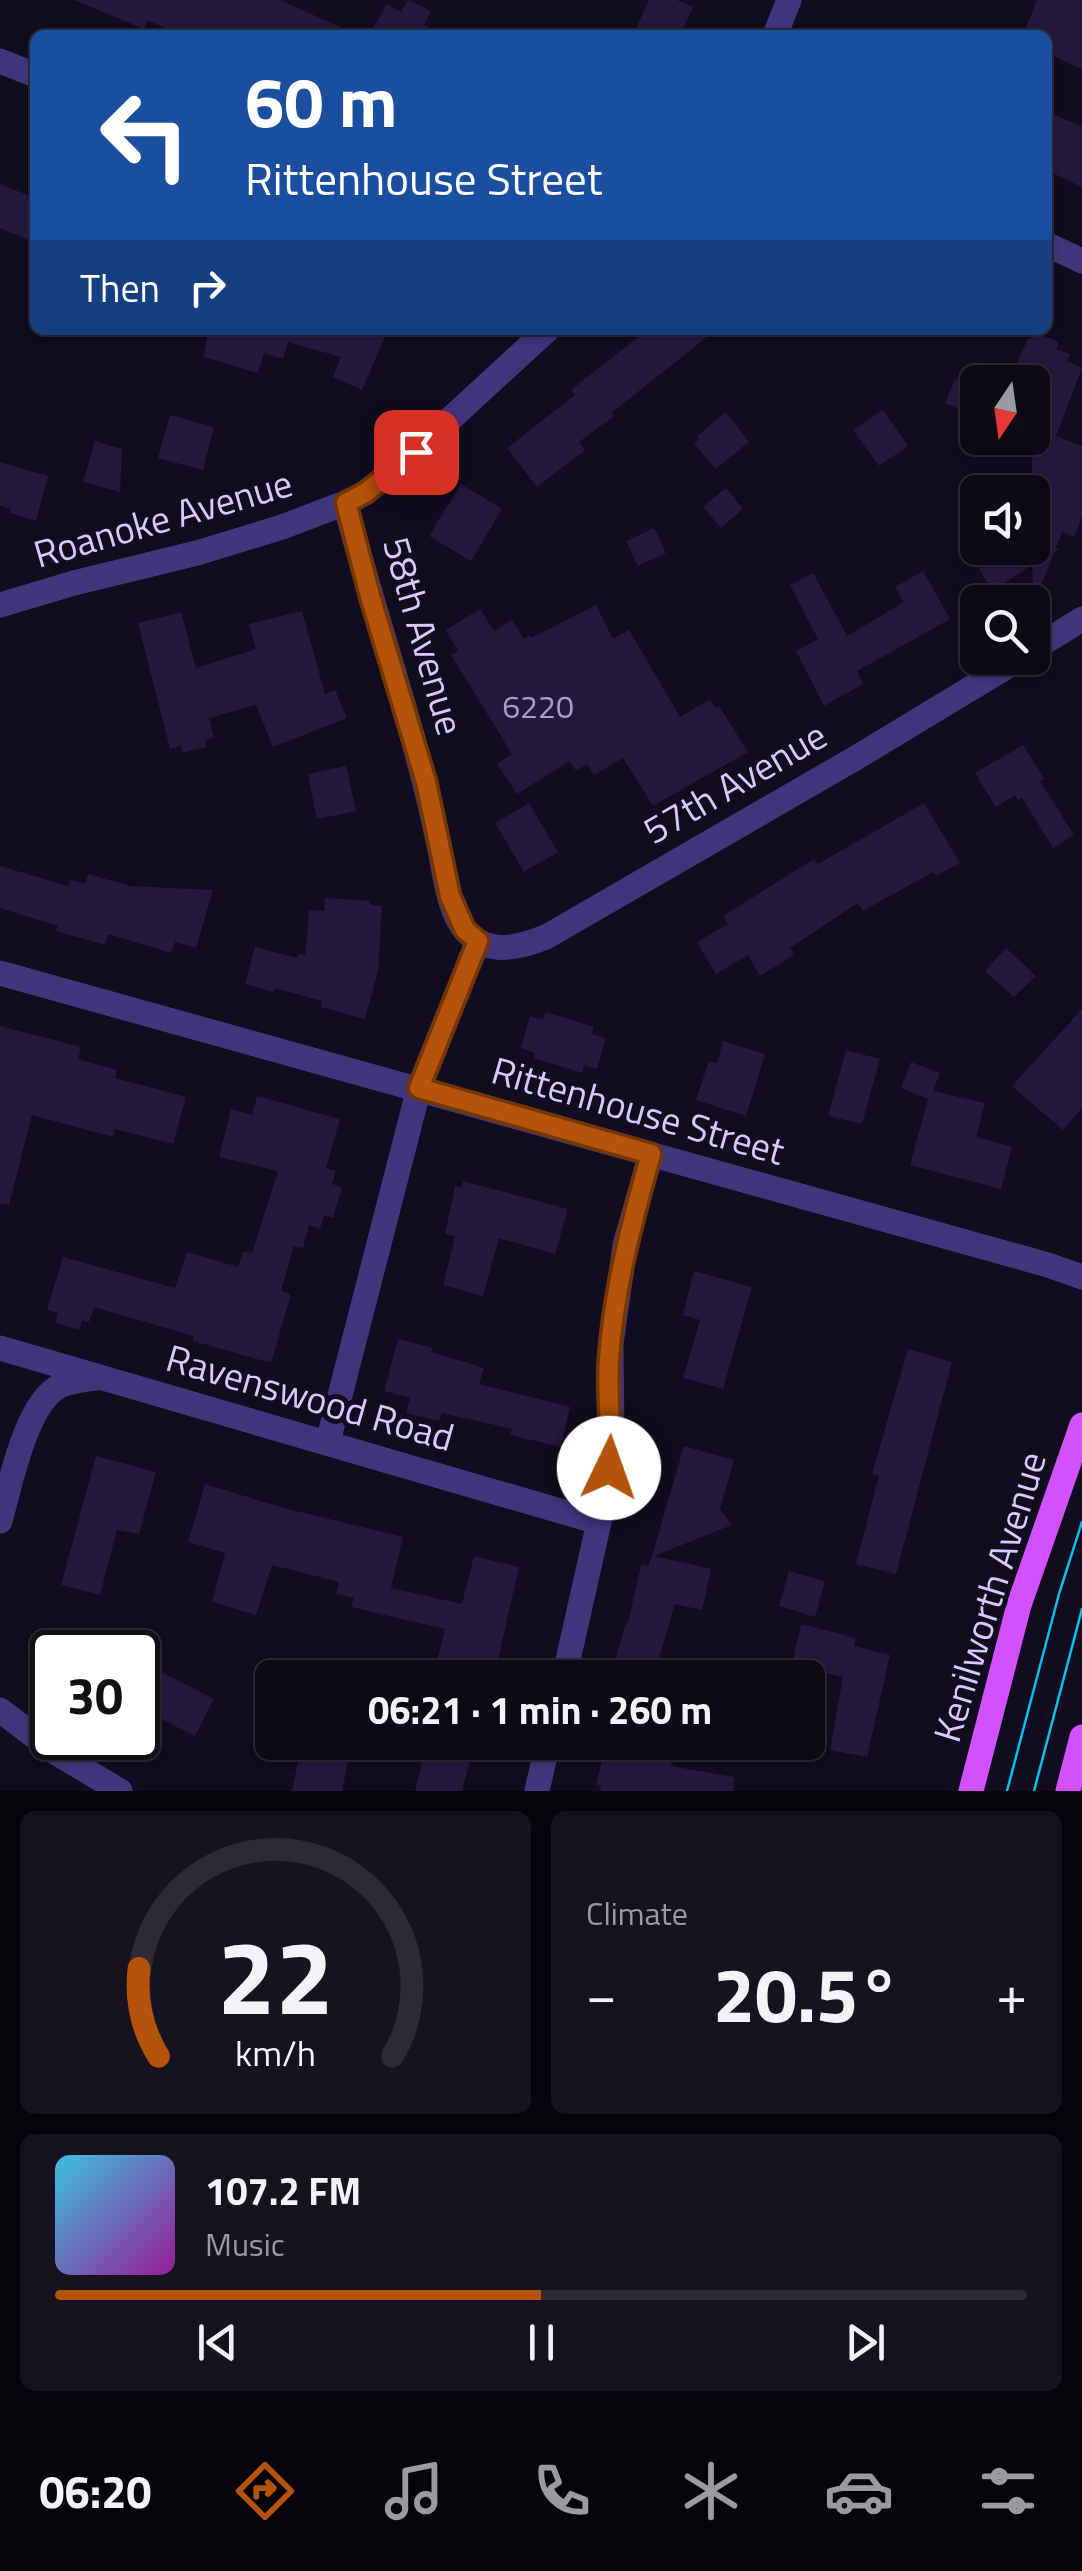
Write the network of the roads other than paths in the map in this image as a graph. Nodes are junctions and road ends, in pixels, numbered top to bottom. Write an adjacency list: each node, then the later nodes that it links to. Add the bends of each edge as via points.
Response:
1 (789, 0): 2 (street)
2 (776, 30)
3 (0, 61): 4 (street)
4 (30, 74)
5 (1052, 247): 6 (street)
6 (1082, 261)
7 (542, 335): 8 (street, 58th Avenue, via 395,470)
8 (346, 503): 9 (street, Roanoke Avenue, via 214,548); 13 (street, 58th Avenue, via 426,782 450,896 465,930)
9 (0, 606)
10 (1082, 620): 11 (street)
11 (1050, 639)
12 (992, 675): 13 (street, 57th Avenue, via 546,937 517,947)
13 (478, 941): 15 (street)
14 (0, 973): 15 (street, Rittenhouse Street)
15 (419, 1088): 16 (street, Rittenhouse Street); 21 (street)
16 (651, 1154): 17 (street, Rittenhouse Street); 23 (street, via 625,1245 611,1344 612,1434)
17 (1082, 1277)
18 (0, 1348): 19 (street, Ravenswood Road)
19 (102, 1377): 21 (street, Ravenswood Road); 22 (street, via 58,1387 46,1398 26,1434)
20 (1082, 1425): 30 (main road, Kenilworth Avenue, via 1019,1605)
21 (328, 1442): 23 (street, Ravenswood Road)
22 (0, 1521)
23 (598, 1522): 24 (street)
24 (568, 1660)
25 (0, 1710): 28 (street)
26 (1082, 1737): 31 (main road)
27 (544, 1760): 29 (street)
28 (120, 1791)
29 (537, 1791)
30 (971, 1791)
31 (1068, 1791)

